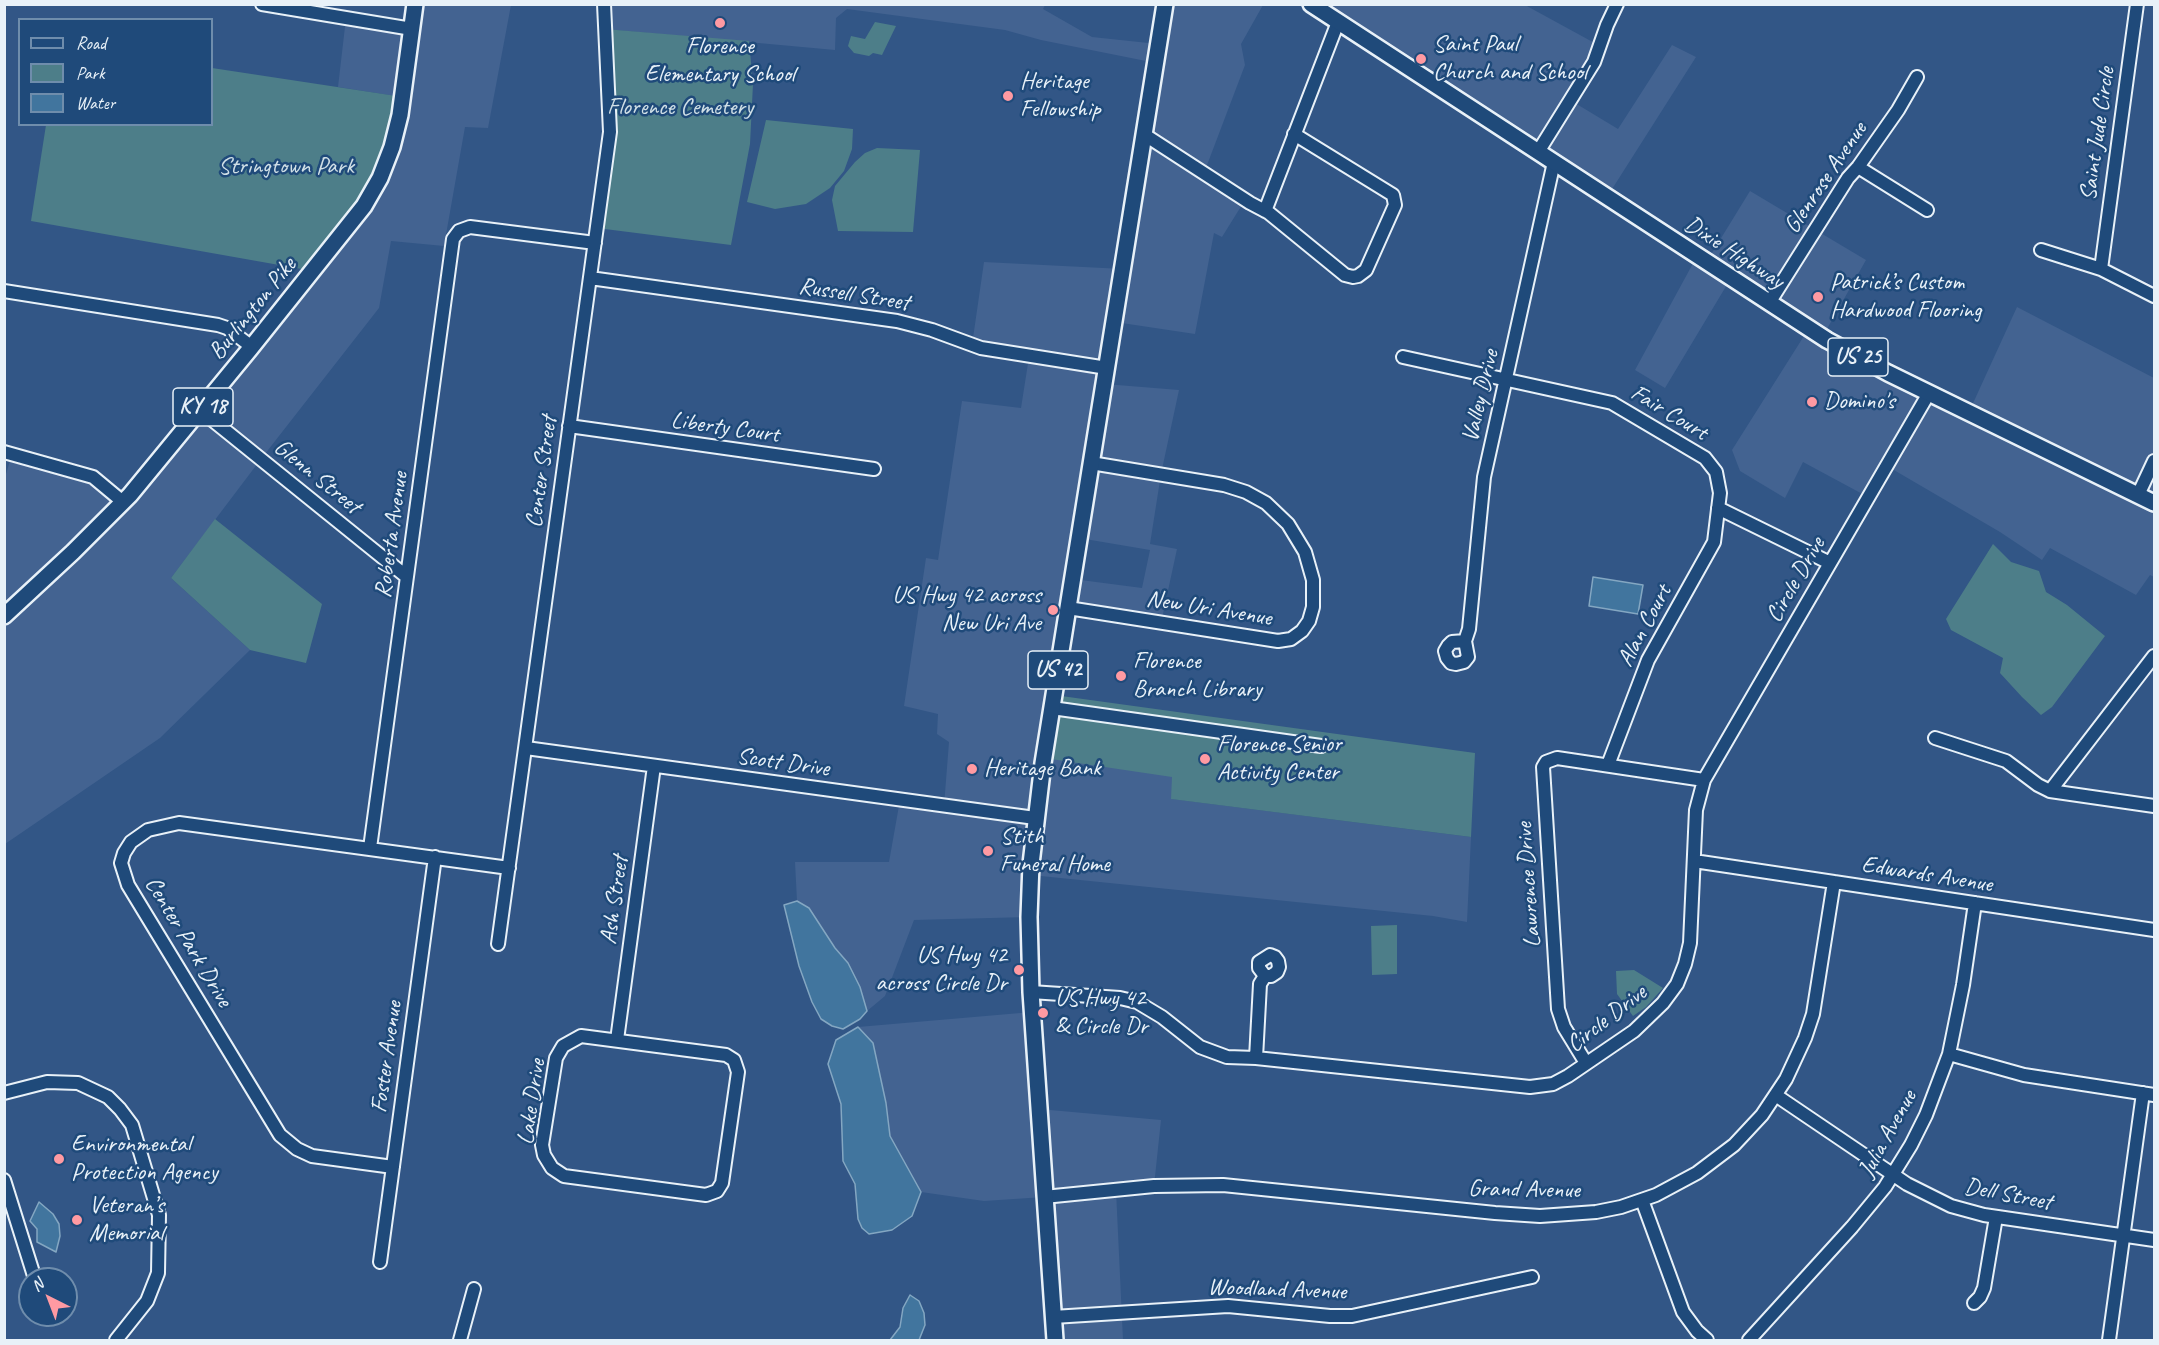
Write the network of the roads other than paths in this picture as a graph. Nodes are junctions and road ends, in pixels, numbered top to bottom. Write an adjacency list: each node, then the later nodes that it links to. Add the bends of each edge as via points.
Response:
1 (262, 4): 9 (street)
2 (415, 4): 9 (main road, Burlington Pike / KY 18)
3 (604, 4): 18 (street, Center Street, via 610,132)
4 (1165, 4): 12 (main road, US 42)
5 (1311, 4): 8 (main road, Dixie Highway / US 25)
6 (1617, 4): 13 (street, via 1594,62)
7 (2137, 4): 20 (street, Saint Jude Circle)
8 (1338, 22): 11 (street); 13 (main road, Dixie Highway / US 25)
9 (412, 29): 25 (main road, Burlington Pike / KY 18, via 400,115 380,178 349,226)
10 (1917, 77): 15 (street, Glenrose Avenue)
11 (1294, 134): 17 (street); 17 (street, via 1393,195 1395,205 1366,270 1353,277 1345,275)
12 (1145, 135): 17 (street); 27 (main road, US 42)
13 (1538, 152): 14 (main road, Dixie Highway / US 25)
14 (1554, 162): 24 (main road, Dixie Highway / US 25); 28 (street, Valley Drive)
15 (1858, 167): 16 (street); 24 (street, Glenrose Avenue)
16 (1927, 210)
17 (1265, 211)
18 (595, 243): 21 (street, Center Street); 41 (street, Roberta Avenue, via 471,227 453,239)
19 (2041, 250): 20 (street)
20 (2101, 269): 23 (street)
21 (590, 279): 27 (street, Russell Street, via 897,321 981,348); 31 (street, Center Street)
22 (4, 291): 25 (street, via 218,325)
23 (2154, 296)
24 (1769, 303): 29 (main road, Dixie Highway / US 25, via 1836,345)
25 (252, 347): 30 (main road, Burlington Pike / KY 18)
26 (1403, 357): 28 (street, Fair Court)
27 (1107, 368): 34 (main road, US 42)
28 (1506, 380): 39 (street, Fair Court, via 1612,403 1698,454 1712,465 1719,478); 44 (street, Valley Drive, via 1484,477)
29 (1929, 393): 36 (main road, Dixie Highway / US 25); 40 (street, Circle Drive)
30 (200, 410): 38 (main road, Burlington Pike / KY 18); 41 (street, Glenn Street)
31 (570, 426): 35 (street, Liberty Court); 49 (street, Center Street)
32 (4, 452): 38 (street, via 93,477)
33 (2154, 461): 36 (street)
34 (1091, 463): 42 (main road, US 42); 42 (street, New Uri Avenue, via 1224,485 1266,502 1288,524 1305,552 1313,580 1313,607 1302,632 1278,641)
35 (874, 469)
36 (2138, 495): 37 (main road, Dixie Highway / US 25)
37 (2154, 501)
38 (123, 502): 43 (main road, Burlington Pike / KY 18)
39 (1718, 508): 40 (street); 50 (street, Alan Court, via 1714,542 1648,660)
40 (1830, 563): 52 (street, Circle Drive)
41 (407, 577): 56 (street, Roberta Avenue)
42 (1068, 608): 46 (main road, US 42)
43 (4, 616)
44 (1465, 641)
45 (2154, 656): 53 (street)
46 (1052, 708): 48 (street); 55 (main road, US 42)
47 (1935, 738): 53 (street, via 2006,761)
48 (1321, 746)
49 (526, 748): 51 (street, Scott Drive); 59 (street, Center Street)
50 (1608, 765): 52 (street); 69 (street, Lawrence Drive, via 1557,758 1546,762 1542,771 1558,1009)
51 (654, 766): 55 (street, Scott Drive); 66 (street, Ash Street)
52 (1704, 780): 58 (street, Circle Drive, via 1696,810)
53 (2050, 791): 54 (street)
54 (2154, 806)
55 (1035, 818): 65 (main road, US 42, via 1029,917)
56 (370, 848): 57 (street, Center Park Drive); 73 (street, Center Park Drive, via 179,823 159,826 138,836 127,847 121,862 128,885 284,1140 312,1156)
57 (435, 857): 59 (street, Center Park Drive); 73 (street, Foster Avenue)
58 (1694, 861): 60 (street, Edwards Avenue); 69 (street, Circle Drive, via 1690,943 1677,984 1642,1023)
59 (509, 868): 63 (street, Center Street)
60 (1834, 882): 61 (street, Edwards Avenue); 72 (street, Grand Avenue, via 1813,1014 1798,1056)
61 (1975, 903): 62 (street, Edwards Avenue); 67 (street, Julia Avenue)
62 (2154, 930)
63 (498, 944)
64 (1265, 976): 68 (street, via 1260,984)
65 (1031, 992): 68 (street, Circle Drive, via 1137,1002 1209,1051 1227,1057); 76 (main road, US 42)
66 (617, 1040): 66 (street, Lake Drive, via 581,1036 559,1052 542,1145 548,1163 564,1176 706,1195 717,1191 722,1183 738,1072 734,1060 726,1054)
67 (1949, 1054): 71 (street, via 2024,1076); 74 (street, Julia Avenue, via 1926,1115)
68 (1256, 1058): 69 (street, Circle Drive, via 1530,1087 1553,1084)
69 (1586, 1063)
70 (4, 1094): 87 (street, via 47,1082 78,1083 108,1097 132,1125 159,1215 158,1274 147,1301)
71 (2149, 1094): 79 (street)
72 (1777, 1095): 74 (street, Dell Street); 77 (street, Grand Avenue, via 1748,1131 1719,1158 1679,1184)
73 (393, 1167): 81 (street, Foster Avenue)
74 (1893, 1174): 78 (street, Dell Street, via 1940,1201); 91 (street, Julia Avenue, via 1852,1227)
75 (4, 1180): 82 (street)
76 (1044, 1197): 77 (street, Grand Avenue, via 1154,1186 1223,1185 1540,1216 1596,1212); 86 (main road, US 42)
77 (1642, 1200): 90 (street, via 1683,1312)
78 (1996, 1217): 79 (street, Dell Street); 85 (street, via 1984,1288)
79 (2124, 1235): 80 (street, Dell Street); 92 (street)
80 (2154, 1239)
81 (380, 1262)
82 (31, 1267)
83 (1532, 1277): 86 (street, Woodland Avenue, via 1352,1316 1228,1306)
84 (474, 1289): 88 (street)
85 (1974, 1303)
86 (1053, 1317): 89 (main road, US 42)
87 (116, 1341)
88 (460, 1341)
89 (1055, 1341)
90 (1707, 1341)
91 (1749, 1341)
92 (2109, 1341)

